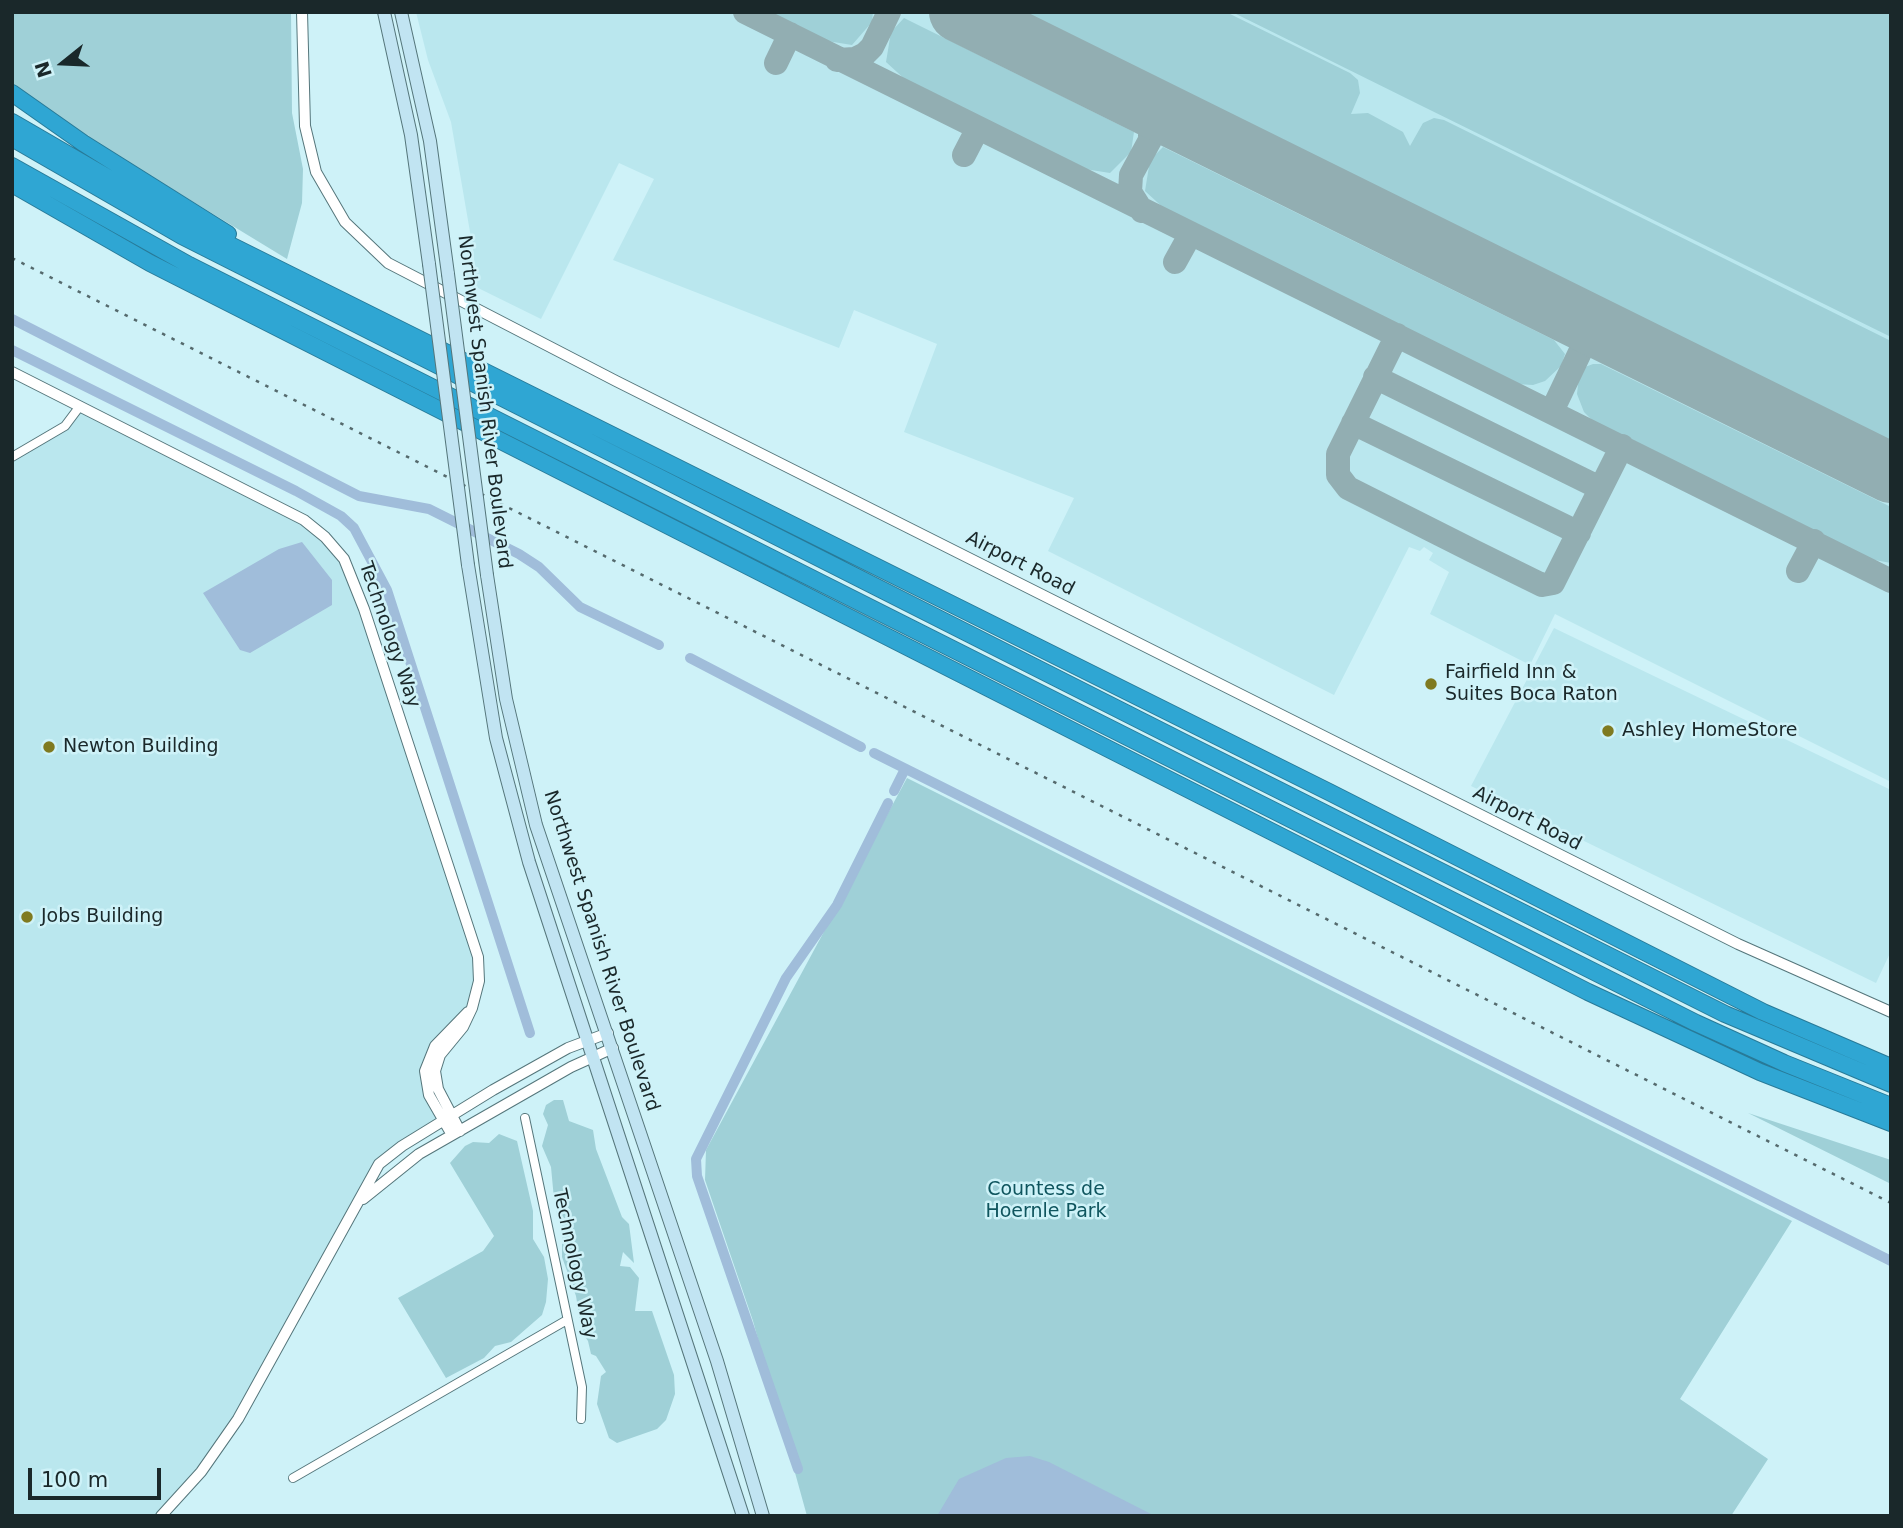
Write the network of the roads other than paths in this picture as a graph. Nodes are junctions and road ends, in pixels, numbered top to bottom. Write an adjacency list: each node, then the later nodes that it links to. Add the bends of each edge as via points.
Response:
1 (302, 12): 17 (street, Airport Road, via 302,98 313,162 345,222 388,263 1746,948)
2 (384, 12): 19 (main road, Northwest Spanish River Boulevard, bridge, via 411,135 484,675 509,789)
3 (401, 12): 18 (main road, Northwest Spanish River Boulevard, bridge, via 430,141 506,699 555,886)
4 (12, 93): 9 (highway)
5 (12, 122): 9 (highway, via 131,194)
6 (12, 138): 15 (highway, via 201,246)
7 (12, 166): 13 (highway, via 189,265)
8 (12, 184): 14 (highway, via 149,263)
9 (273, 265): 16 (highway)
10 (12, 372): 11 (street, Technology Way)
11 (80, 406): 12 (street, via 61,429); 25 (street, Technology Way, via 304,520 344,559 475,949 479,981 472,1008 435,1046 426,1065 427,1089)
12 (12, 457)
13 (968, 656): 14 (highway); 24 (highway, via 1696,1023)
14 (1071, 732): 27 (highway, via 1642,1018 1760,1072)
15 (1183, 742): 16 (highway); 23 (highway, via 1725,1014)
16 (1329, 792): 22 (highway, via 1763,1012)
17 (1891, 1012)
18 (608, 1033): 19 (street); 20 (main road, Northwest Spanish River Boulevard)
19 (587, 1040): 21 (main road, Northwest Spanish River Boulevard); 25 (street)
20 (613, 1048): 21 (street); 33 (main road, Northwest Spanish River Boulevard)
21 (592, 1056): 28 (street); 34 (main road, Northwest Spanish River Boulevard)
22 (1891, 1067)
23 (1891, 1084)
24 (1891, 1107)
25 (447, 1117): 28 (street, Technology Way); 29 (street, via 379,1164)
26 (525, 1118): 30 (street, Technology Way)
27 (1891, 1123)
28 (456, 1133): 29 (street, via 386,1177)
29 (353, 1208): 35 (street, via 238,1419 201,1472)
30 (567, 1320): 31 (street, Technology Way, via 582,1387); 32 (street)
31 (580, 1419)
32 (293, 1478)
33 (760, 1501): 34 (main road); 36 (main road, Northwest Spanish River Boulevard)
34 (742, 1511)
35 (161, 1516)
36 (763, 1516)

